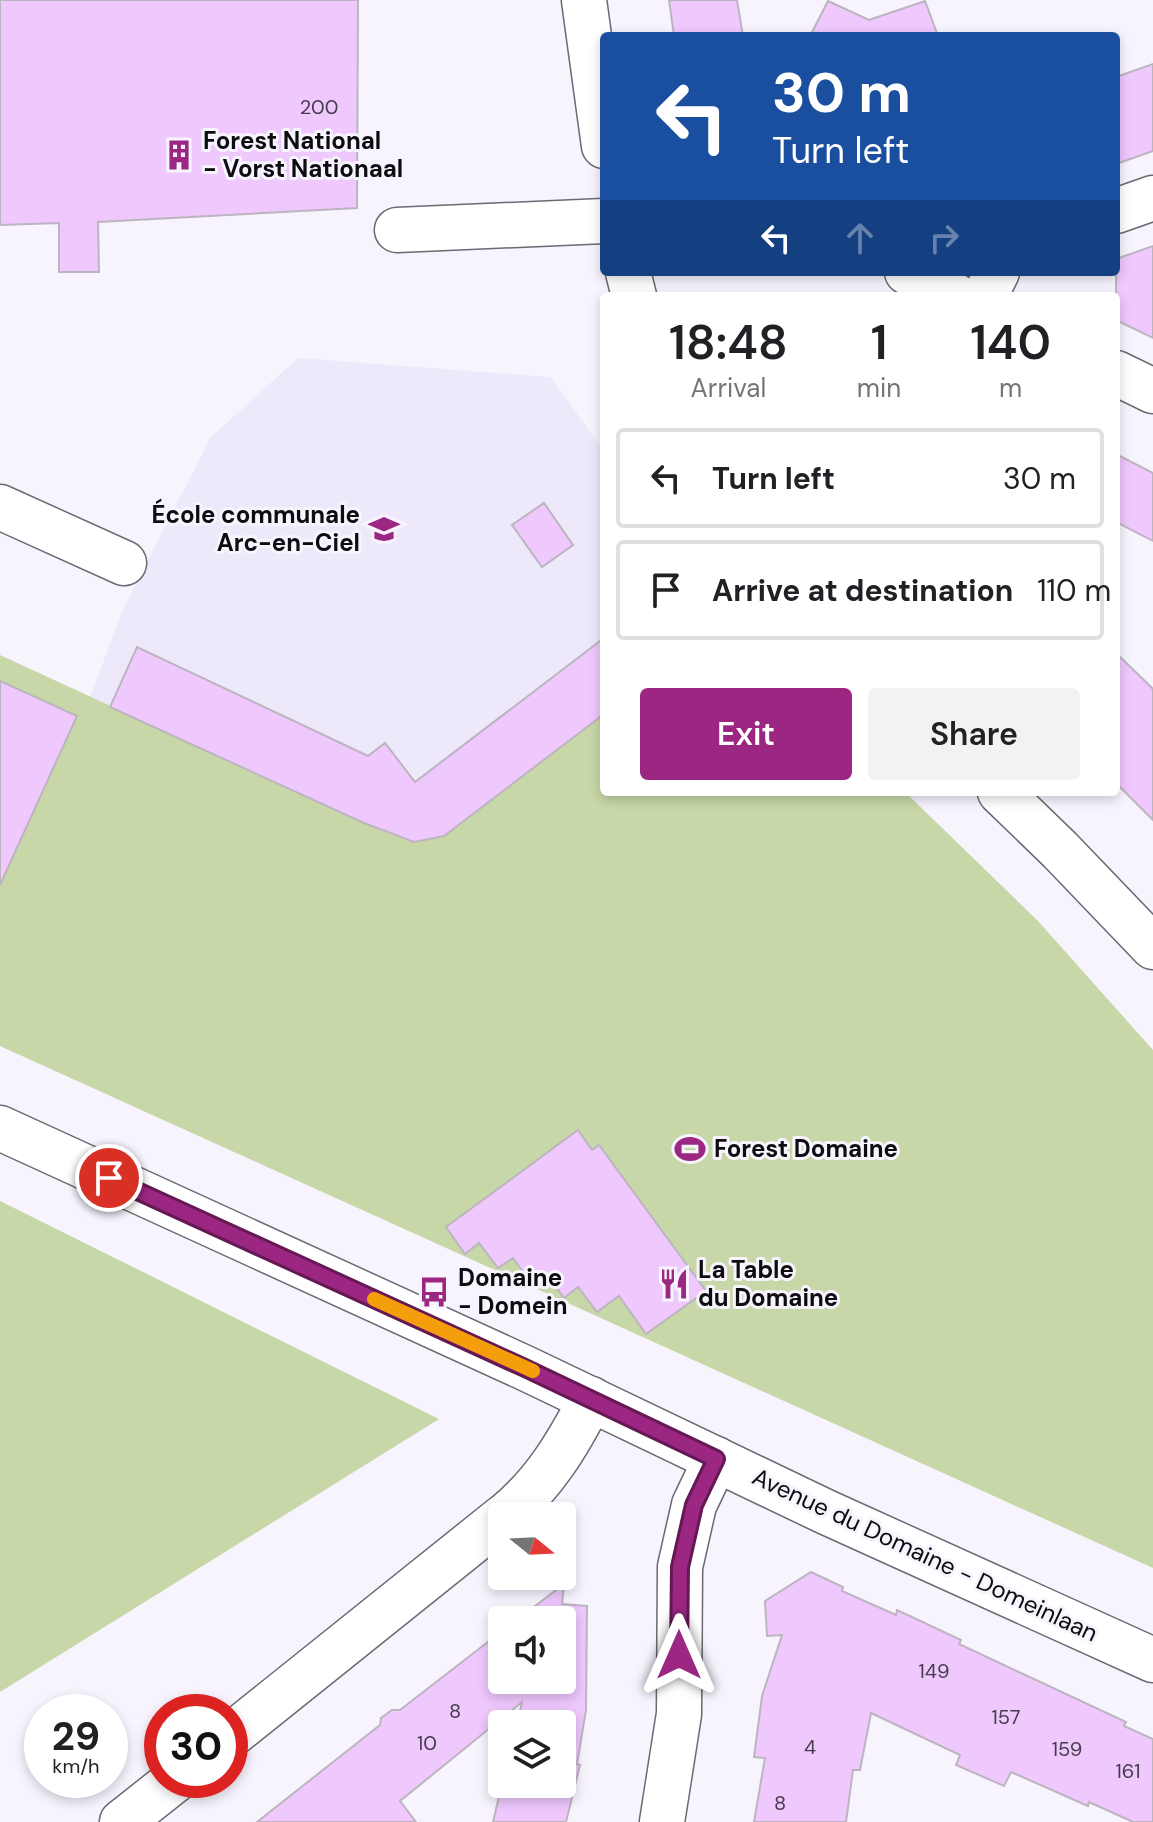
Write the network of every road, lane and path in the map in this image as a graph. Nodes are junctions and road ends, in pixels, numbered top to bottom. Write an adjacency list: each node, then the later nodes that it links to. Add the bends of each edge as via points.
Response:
1 (584, 0): 2 (street)
2 (600, 117)
3 (1153, 198): 4 (street)
4 (1120, 210)
5 (600, 221): 6 (street)
6 (397, 230)
7 (915, 276): 8 (street)
8 (948, 292)
9 (1120, 375): 10 (street)
10 (1153, 391)
11 (0, 507): 12 (street)
12 (124, 563)
13 (1004, 796): 14 (street)
14 (1153, 947)
15 (0, 1128): 16 (street, Avenue du Domaine - Domeinlaan)
16 (591, 1399): 17 (street, Avenue du Domaine - Domeinlaan); 18 (street, via 566,1448)
17 (716, 1459): 20 (street, Avenue du Domaine - Domeinlaan); 24 (street, via 694,1505 680,1567 679,1714)
18 (522, 1502)
19 (488, 1529): 21 (street)
20 (1153, 1660)
21 (248, 1722)
22 (152, 1798): 23 (street)
23 (122, 1822)
24 (662, 1822)

